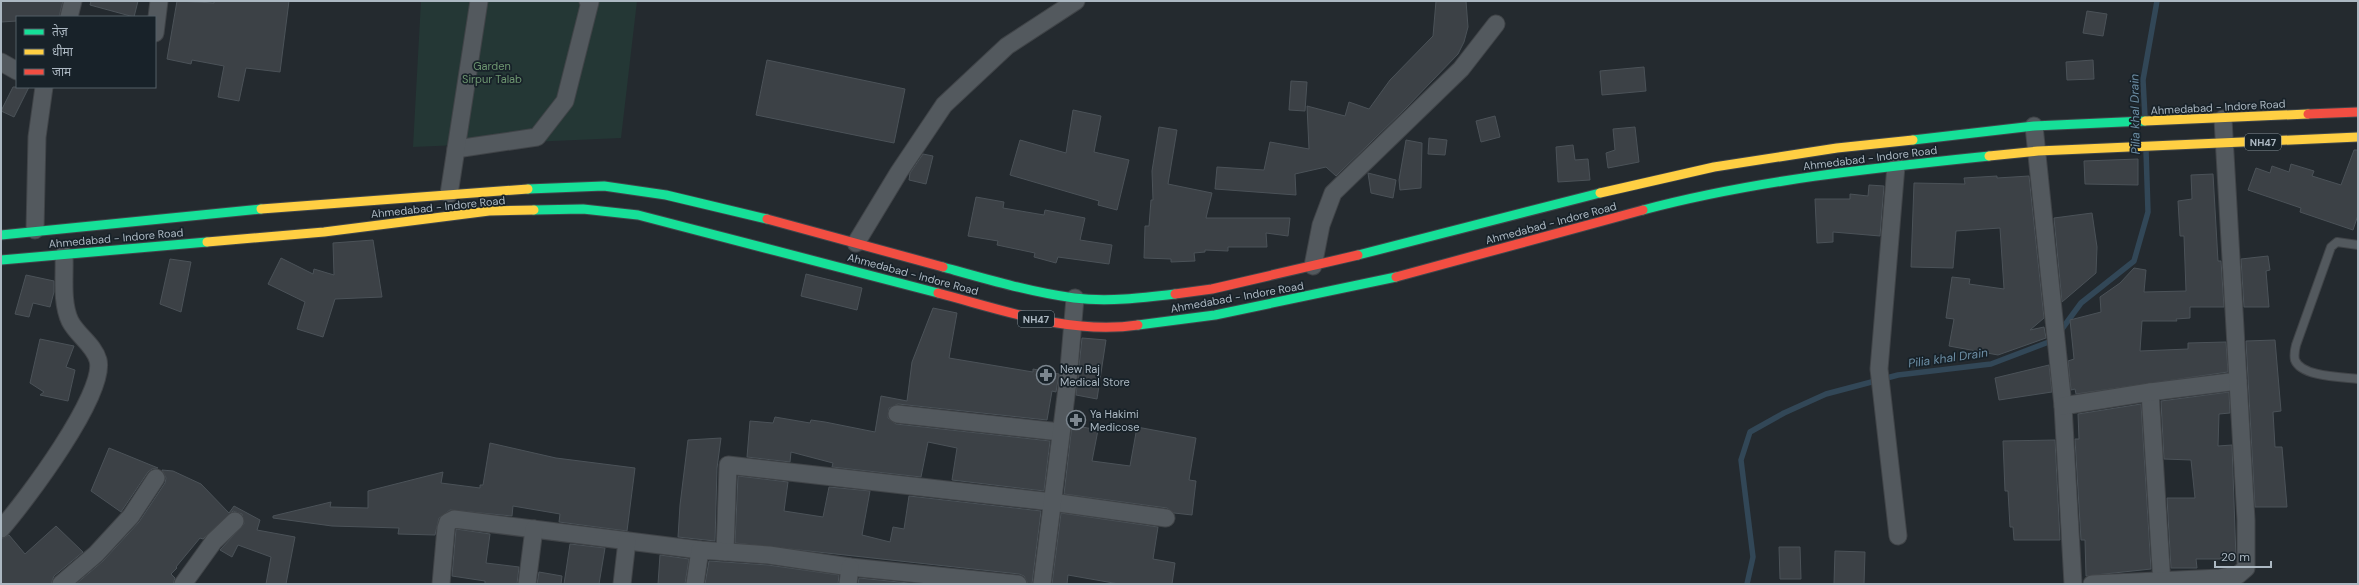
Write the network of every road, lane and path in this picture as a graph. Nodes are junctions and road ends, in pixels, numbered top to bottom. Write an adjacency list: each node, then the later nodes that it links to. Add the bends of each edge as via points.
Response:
1 (74, 1): 6 (street)
2 (159, 1): 8 (street)
3 (479, 1): 17 (street)
4 (588, 1): 17 (street, via 590,2 565,101 537,138)
5 (1076, 1): 23 (street, via 1007,46 944,105)
6 (70, 16)
7 (1496, 24): 27 (street, via 1461,69 1333,193 1321,225)
8 (156, 25)
9 (1, 62): 10 (street)
10 (16, 70)
11 (42, 88): 21 (street, via 37,137)
12 (2358, 112): 13 (highway, Ahmedabad - Indore Road / NH47)
13 (2223, 119): 14 (highway, Ahmedabad - Indore Road / NH47); 16 (street)
14 (2034, 126): 18 (street); 27 (highway, Ahmedabad - Indore Road / NH47, via 1837,148 1714,167 1574,198)
15 (2358, 137): 16 (highway, Ahmedabad - Indore Road / NH47)
16 (2224, 143): 18 (highway, Ahmedabad - Indore Road / NH47); 31 (street)
17 (456, 149): 20 (street)
18 (2038, 151): 19 (highway, Ahmedabad - Indore Road / NH47); 33 (street)
19 (1896, 166): 29 (highway, Ahmedabad - Indore Road / NH47, via 1766,184 1680,200 1372,283 1215,315 1134,326); 42 (street, via 1879,369)
20 (449, 194): 21 (highway, Ahmedabad - Indore Road / NH47); 23 (highway, Ahmedabad - Indore Road / NH47, via 604,186 666,195)
21 (35, 230): 22 (highway, Ahmedabad - Indore Road / NH47)
22 (1, 234)
23 (856, 243): 28 (highway, Ahmedabad - Indore Road / NH47, via 1008,284)
24 (2358, 245): 30 (lane, via 2337,242 2331,247 2296,345 2295,360 2299,367 2312,373)
25 (64, 255): 26 (highway, Ahmedabad - Indore Road / NH47); 29 (highway, Ahmedabad - Indore Road / NH47, via 489,212 583,209 638,215 1032,318); 40 (street, via 66,309 70,321 94,353 99,373 73,429 34,489)
26 (1, 260)
27 (1313, 266): 28 (highway, Ahmedabad - Indore Road / NH47, via 1212,289 1134,299)
28 (1075, 298): 29 (street)
29 (1072, 326): 35 (street, via 1068,380)
30 (2358, 379)
31 (2238, 381): 32 (street); 48 (street, via 2247,540 2246,568 2238,575)
32 (2150, 392): 33 (street); 48 (street)
33 (2063, 406): 58 (street)
34 (897, 414): 35 (street)
35 (1060, 432): 37 (street)
36 (156, 478): 49 (street, via 131,516 96,554)
37 (1052, 502): 38 (street); 45 (street, via 728,465); 57 (street)
38 (1166, 518)
39 (235, 521): 50 (street, via 214,541)
40 (1, 529)
41 (534, 529): 43 (street); 51 (street, via 454,519 448,522); 52 (street)
42 (1898, 536)
43 (627, 541): 44 (street); 53 (street)
44 (700, 550): 45 (street); 54 (street)
45 (725, 552): 46 (street, via 769,555)
46 (850, 567): 47 (street); 55 (street)
47 (948, 581): 56 (street)
48 (2162, 582): 59 (street)
49 (61, 584)
50 (183, 584)
51 (441, 584)
52 (527, 584)
53 (622, 584)
54 (695, 584)
55 (848, 584)
56 (1018, 584)
57 (1042, 584)
58 (2073, 584)
59 (2092, 584)

